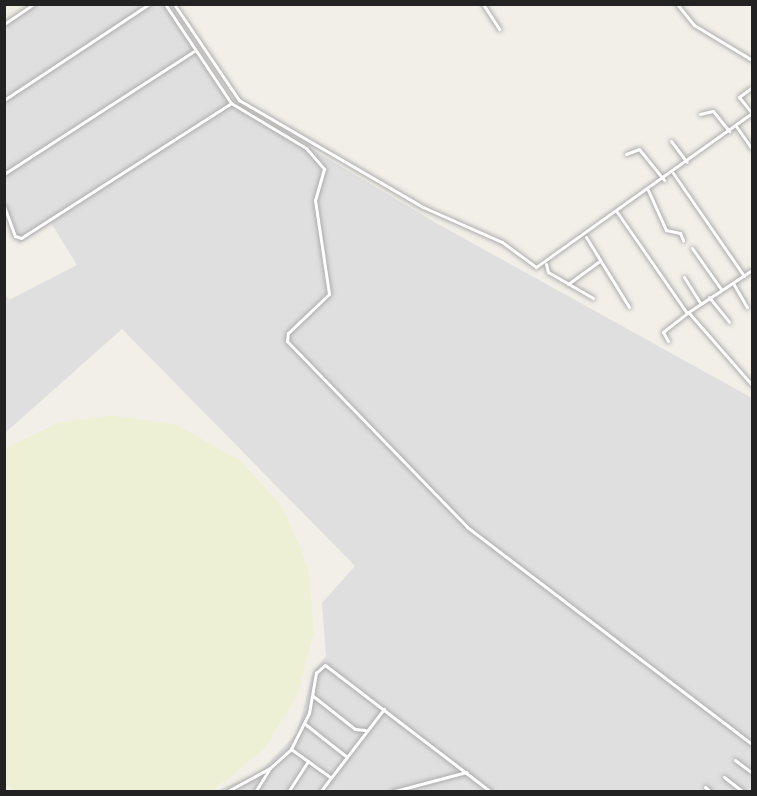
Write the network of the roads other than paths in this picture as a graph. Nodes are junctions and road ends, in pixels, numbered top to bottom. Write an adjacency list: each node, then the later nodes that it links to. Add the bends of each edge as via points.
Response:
1 (34, 4): 7 (street)
2 (149, 4): 12 (street)
3 (165, 4): 9 (street)
4 (174, 4): 34 (street, via 239,100 429,211 502,242 533,266)
5 (483, 4): 8 (street)
6 (676, 4): 10 (street, via 694,25)
7 (4, 24)
8 (499, 29)
9 (195, 50): 13 (street); 23 (street)
10 (753, 60)
11 (751, 88): 14 (street, via 739,98)
12 (4, 100)
13 (231, 103): 26 (street, via 21,238 15,236); 56 (street, via 306,148 324,169 315,200 329,294 288,333 288,341 460,521)
14 (752, 113): 16 (street)
15 (700, 114): 17 (street, via 712,111)
16 (736, 126): 17 (street); 19 (street)
17 (729, 131): 21 (street)
18 (671, 141): 21 (street)
19 (753, 149)
20 (626, 154): 24 (street, via 639,149)
21 (687, 162): 22 (street)
22 (673, 173): 24 (street); 36 (street)
23 (4, 174)
24 (664, 180): 25 (street)
25 (648, 190): 27 (street); 30 (street, via 666,230 680,233)
26 (4, 206)
27 (617, 211): 28 (street); 46 (street)
28 (586, 236): 29 (street); 31 (street)
29 (578, 240): 31 (street); 34 (street)
30 (683, 240)
31 (586, 242): 33 (street)
32 (692, 248): 40 (street)
33 (600, 261): 39 (street); 44 (street)
34 (546, 264): 39 (street, via 548,272)
35 (753, 270): 36 (street)
36 (744, 276): 38 (street)
37 (684, 277): 43 (street)
38 (732, 283): 40 (street); 45 (street)
39 (568, 284): 42 (street)
40 (721, 290): 41 (street)
41 (709, 297): 43 (street); 47 (street)
42 (593, 298)
43 (700, 303): 46 (street)
44 (629, 307)
45 (747, 308)
46 (688, 313): 48 (street, via 663,332); 49 (street)
47 (729, 322)
48 (668, 341)
49 (753, 386)
50 (313, 696): 51 (street, via 315,673 325,665); 52 (street); 54 (street)
51 (384, 709): 53 (street); 62 (street)
52 (305, 724): 57 (street); 58 (street)
53 (367, 730): 54 (street); 55 (street)
54 (360, 731): 55 (street)
55 (363, 735): 58 (street)
56 (753, 744)
57 (291, 748): 60 (street); 61 (street)
58 (347, 758): 64 (street)
59 (735, 760): 63 (street)
60 (308, 761): 64 (street); 69 (street)
61 (270, 768): 67 (street); 68 (street)
62 (466, 772): 71 (street); 72 (street)
63 (753, 773)
64 (330, 777): 70 (street)
65 (724, 777): 74 (street)
66 (705, 787): 73 (street)
67 (226, 792)
68 (255, 792)
69 (288, 792)
70 (320, 792)
71 (391, 792)
72 (491, 792)
73 (711, 792)
74 (743, 792)

